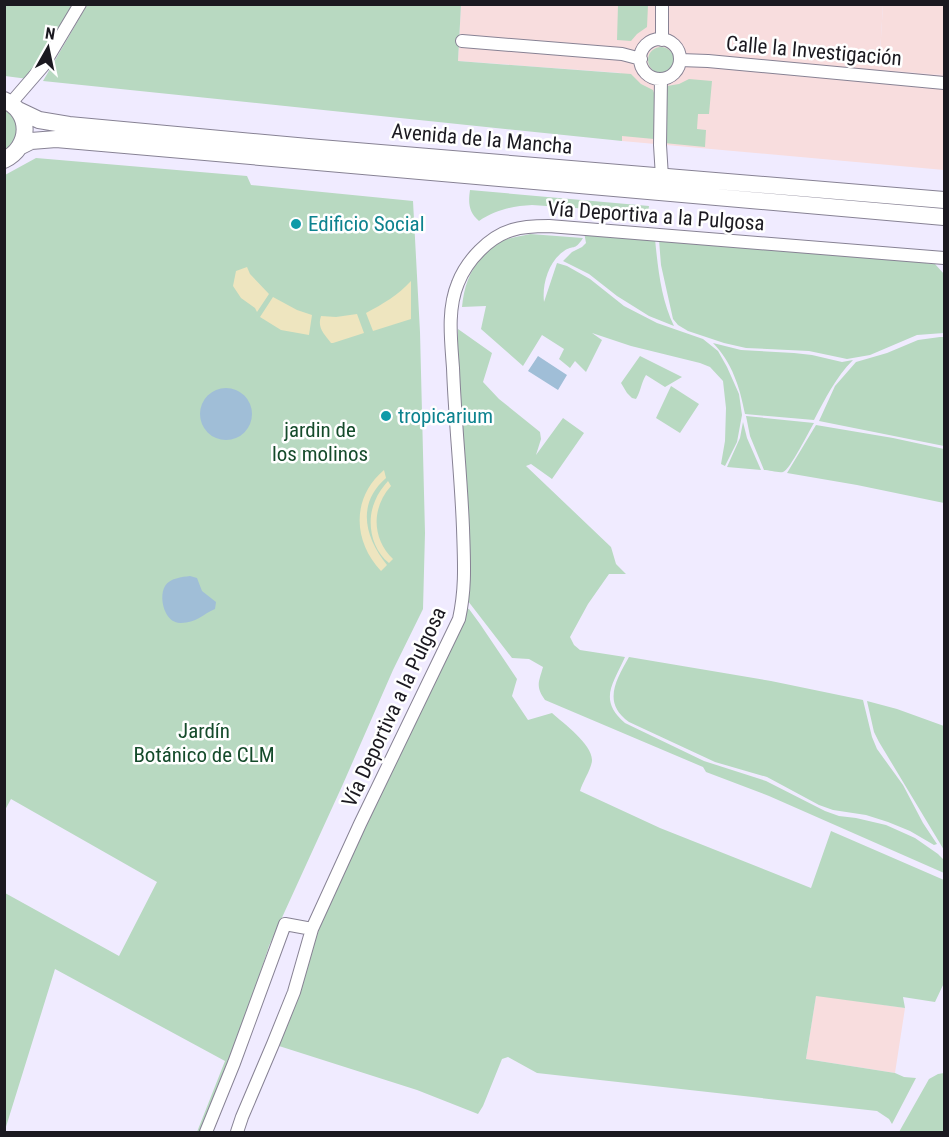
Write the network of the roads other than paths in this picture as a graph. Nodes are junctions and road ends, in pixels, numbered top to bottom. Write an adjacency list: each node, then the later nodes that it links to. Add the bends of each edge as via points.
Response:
1 (80, 4): 9 (street, via 43,66)
2 (662, 4): 3 (street)
3 (662, 40): 5 (street, via 647,45); 6 (street, via 673,44)
4 (462, 42): 5 (street, via 622,54)
5 (641, 59): 7 (street, via 645,71)
6 (680, 60): 7 (street, via 672,75); 8 (street, Calle la Investigación)
7 (661, 79): 12 (street)
8 (945, 82)
9 (11, 104): 10 (main road, via 23,118); 12 (main road, Avenida de la Mancha, via 39,120 63,124)
10 (21, 146): 11 (main road); 14 (main road, Avenida de la Mancha, via 56,139)
11 (4, 160)
12 (662, 177): 13 (main road, Avenida de la Mancha)
13 (945, 200)
14 (945, 217)
15 (945, 258): 16 (street, Vía Deportiva a la Pulgosa, via 549,226 514,229 480,250 466,268 452,301 464,574 459,619)
16 (312, 929): 17 (street, via 285,924); 18 (street, Vía Deportiva a la Pulgosa, via 294,992)
17 (206, 1132)
18 (237, 1132)

